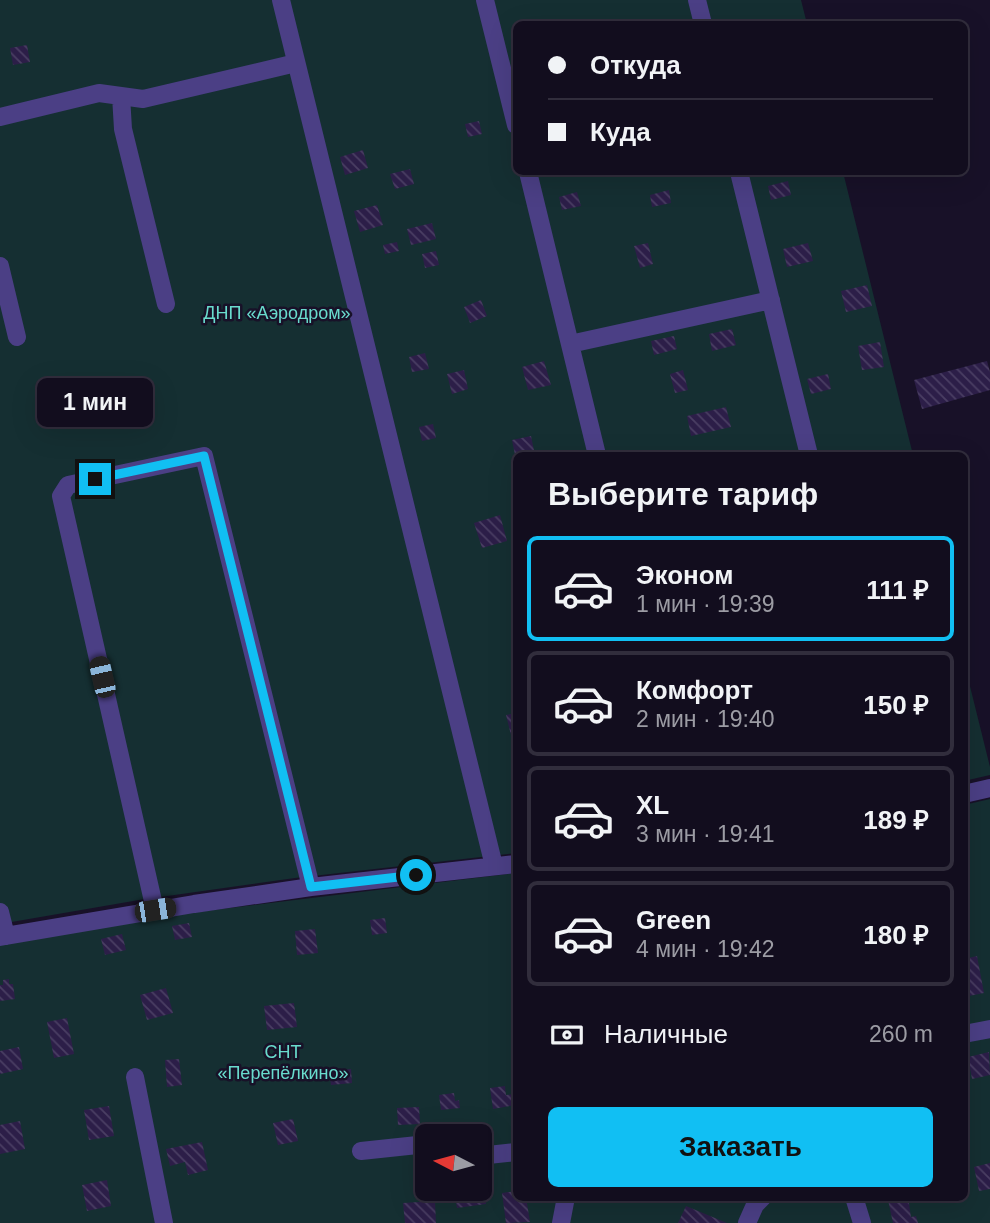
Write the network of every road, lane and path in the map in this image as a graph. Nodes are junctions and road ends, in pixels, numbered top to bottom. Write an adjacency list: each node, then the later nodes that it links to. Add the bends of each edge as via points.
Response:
1 (281, 0): 5 (street)
2 (485, 0): 7 (street)
3 (697, 0): 4 (street)
4 (702, 21)
5 (296, 63): 6 (street, via 143,99); 21 (street)
6 (121, 96): 8 (street, via 99,93); 13 (street, via 123,129)
7 (513, 113)
8 (0, 117)
9 (529, 175): 15 (street)
10 (740, 175): 12 (street)
11 (0, 266): 14 (street)
12 (771, 300): 15 (street); 17 (street)
13 (166, 304)
14 (17, 337)
15 (570, 344): 16 (street)
16 (596, 452)
17 (808, 452)
18 (990, 788): 19 (street)
19 (968, 793)
20 (513, 863): 21 (street)
21 (494, 866): 22 (street)
22 (311, 887): 23 (street); 23 (street, via 204,456 68,485 61,496)
23 (155, 910): 25 (street)
24 (0, 912): 25 (street)
25 (3, 936)
26 (990, 1028): 27 (street)
27 (968, 1033)
28 (135, 1077): 36 (street)
29 (415, 1145): 30 (street)
30 (361, 1151)
31 (513, 1152): 32 (street)
32 (492, 1155)
33 (565, 1201): 37 (street)
34 (759, 1201): 38 (street)
35 (855, 1201): 39 (street)
36 (164, 1223)
37 (561, 1223)
38 (747, 1223)
39 (862, 1223)

